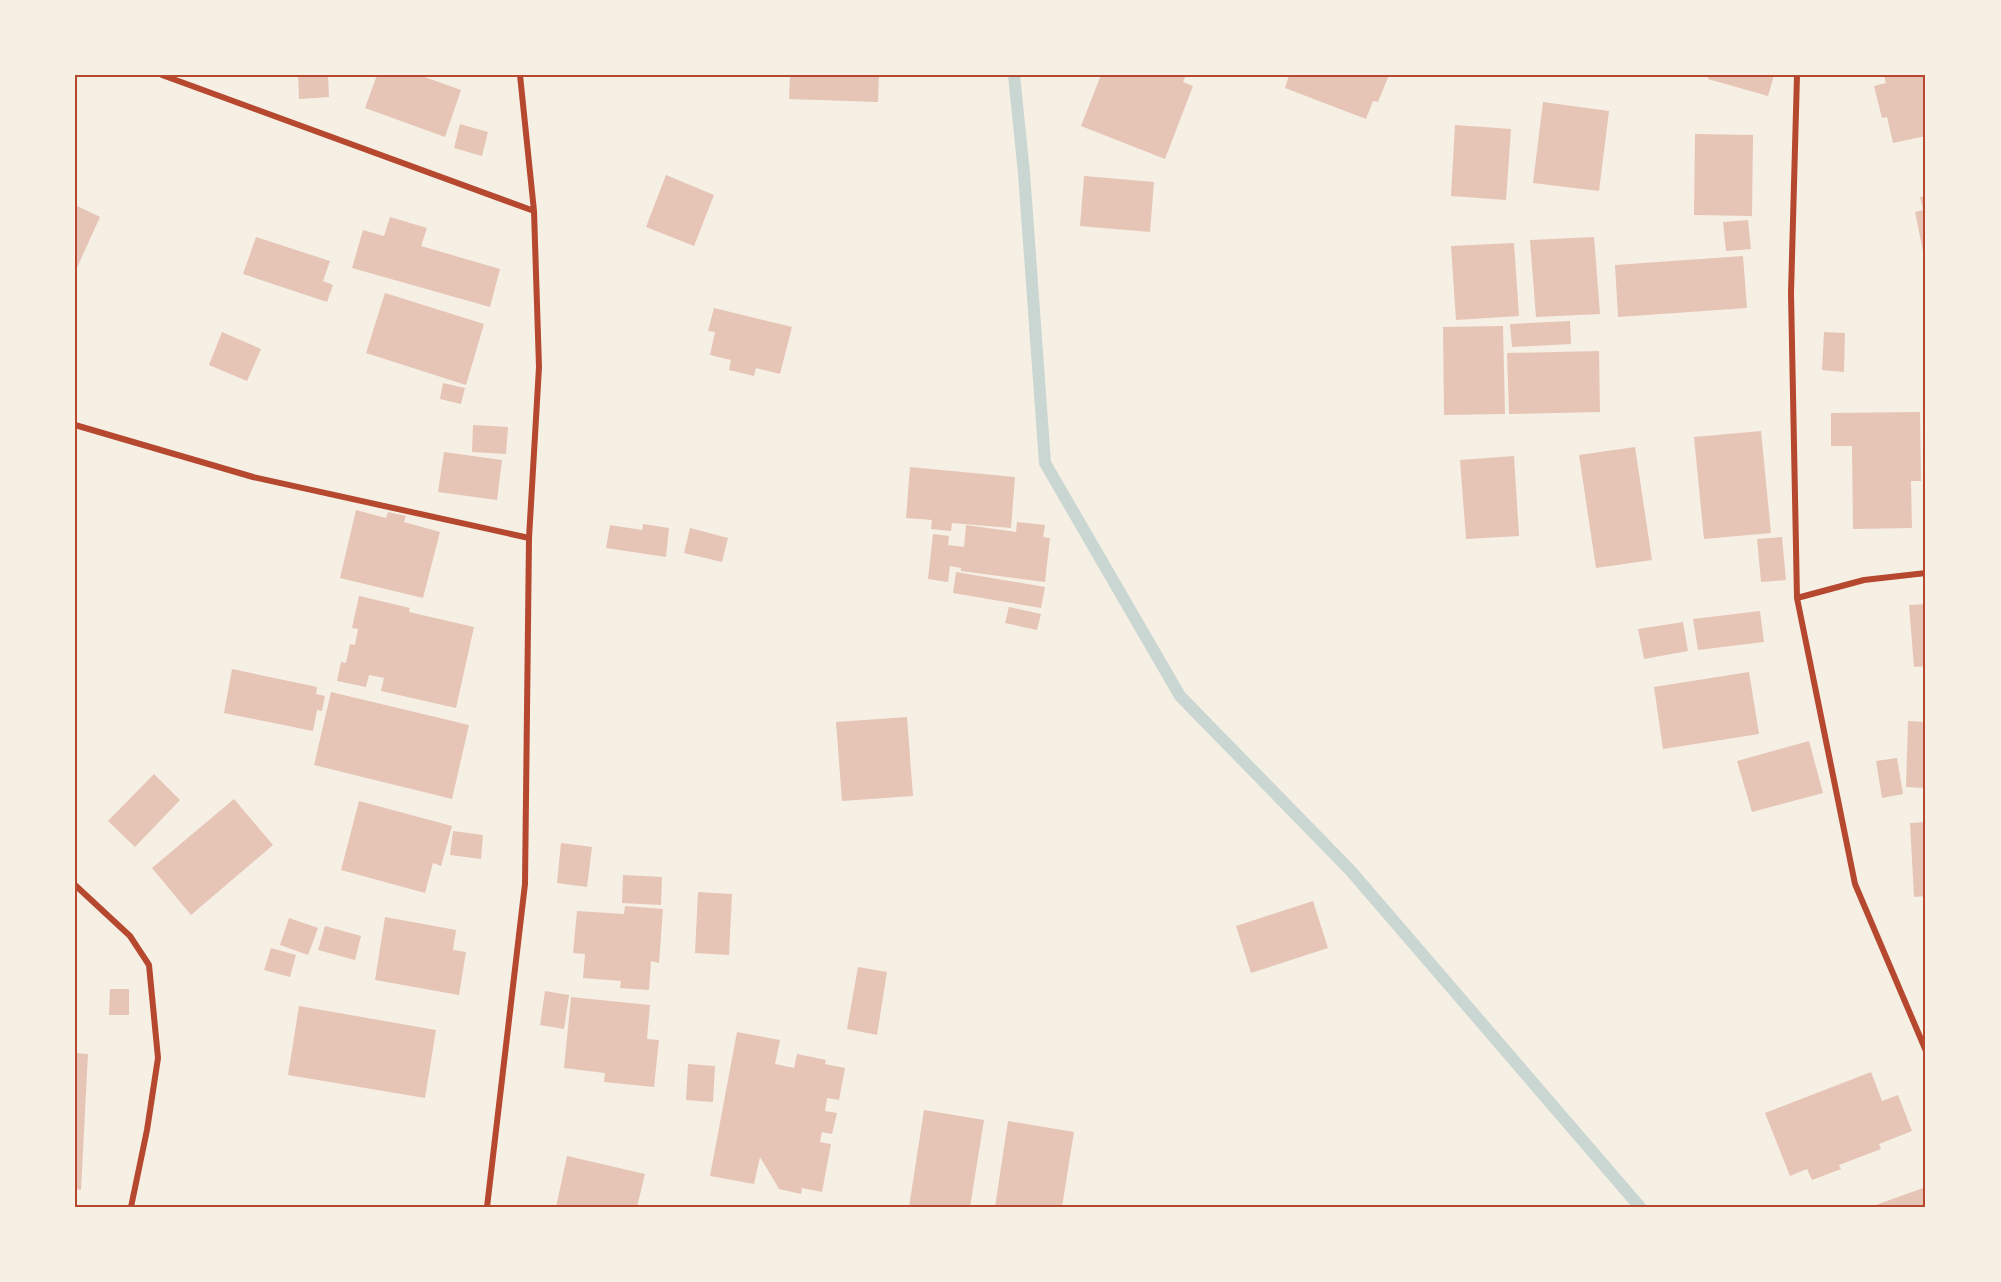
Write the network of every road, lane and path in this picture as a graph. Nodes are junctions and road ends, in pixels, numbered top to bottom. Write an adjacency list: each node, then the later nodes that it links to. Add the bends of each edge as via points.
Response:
1 (162, 75): 4 (street)
2 (520, 75): 4 (street)
3 (1797, 75): 8 (street, via 1791,293)
4 (534, 211): 6 (street, via 539,367)
5 (75, 425): 6 (street, via 253,477)
6 (529, 538): 12 (street, via 525,884)
7 (1926, 573): 8 (street, via 1863,580)
8 (1797, 598): 10 (street, via 1855,884)
9 (75, 885): 11 (street, via 130,936 149,965 158,1058)
10 (1926, 1051)
11 (131, 1207)
12 (487, 1207)

